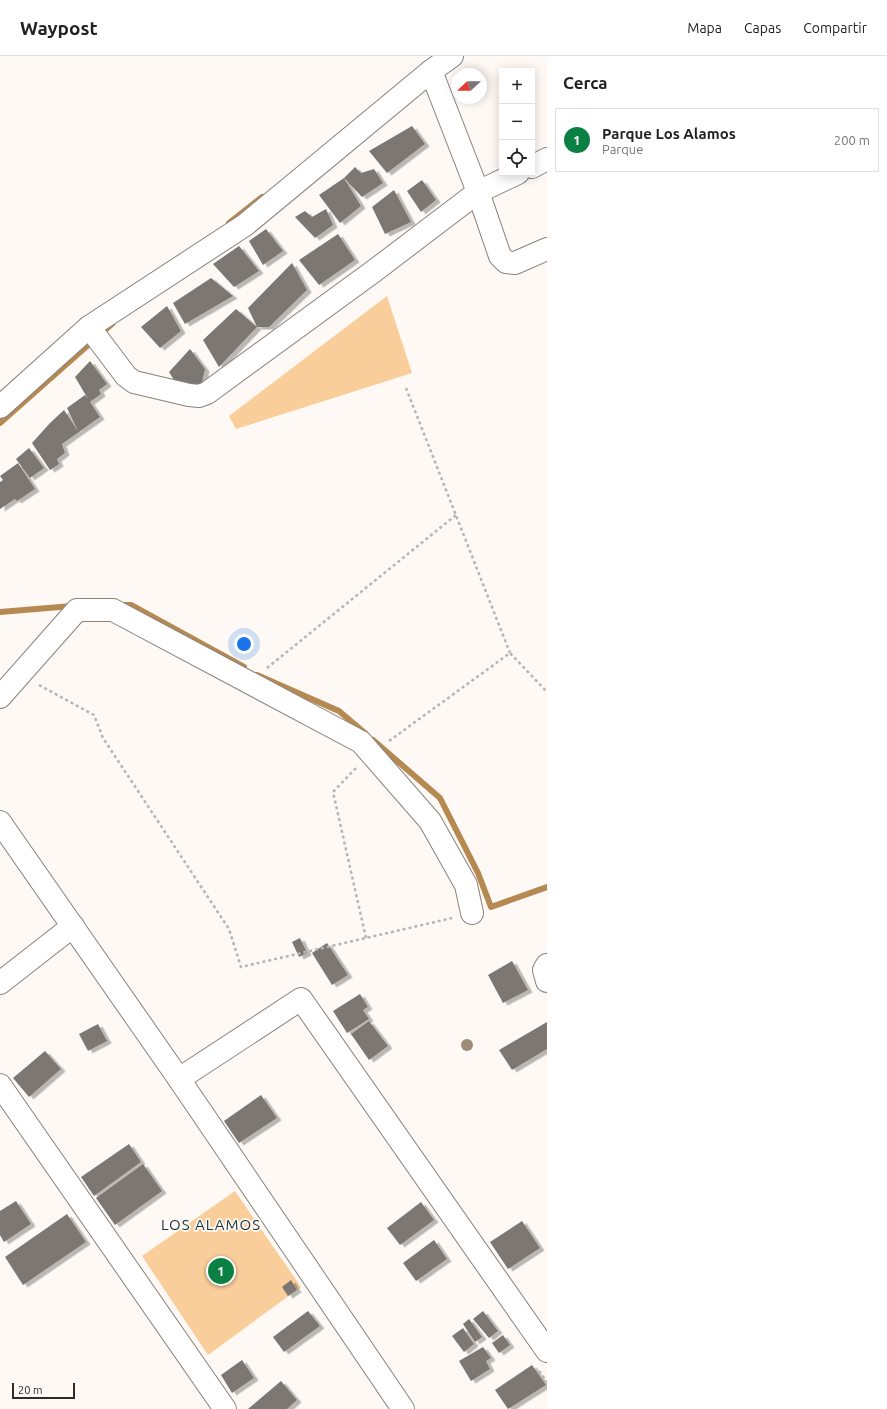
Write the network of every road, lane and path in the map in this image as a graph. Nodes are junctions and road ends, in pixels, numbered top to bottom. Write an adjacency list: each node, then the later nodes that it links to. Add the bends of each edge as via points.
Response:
1 (452, 56): 2 (street)
2 (431, 71): 6 (street); 8 (street, via 245,225)
3 (547, 159): 4 (street)
4 (535, 165)
5 (512, 176): 6 (street)
6 (478, 192): 7 (street, via 500,256 506,262 515,263); 8 (street, via 374,272 207,393 199,396 134,382 126,376)
7 (547, 249)
8 (89, 327): 10 (street)
9 (406, 388): 11 (path)
10 (0, 407)
11 (456, 515): 12 (path); 14 (path)
12 (510, 653): 15 (path); 17 (path)
13 (20, 674): 14 (street, via 77,610 113,610); 16 (street); 21 (path, via 94,715 103,738 229,929 241,967)
14 (248, 683): 17 (street, via 361,742)
15 (547, 692)
16 (0, 697)
17 (371, 754): 19 (street, via 430,821 466,885); 21 (path, via 333,792)
18 (0, 822): 20 (street)
19 (472, 913): 21 (path)
20 (73, 926): 24 (street); 25 (street)
21 (366, 938)
22 (547, 965): 23 (street, via 544,970)
23 (547, 981)
24 (0, 983)
25 (179, 1079): 27 (street, via 301,1000); 29 (street)
26 (0, 1085): 28 (street)
27 (547, 1351)
28 (225, 1409)
29 (403, 1409)

